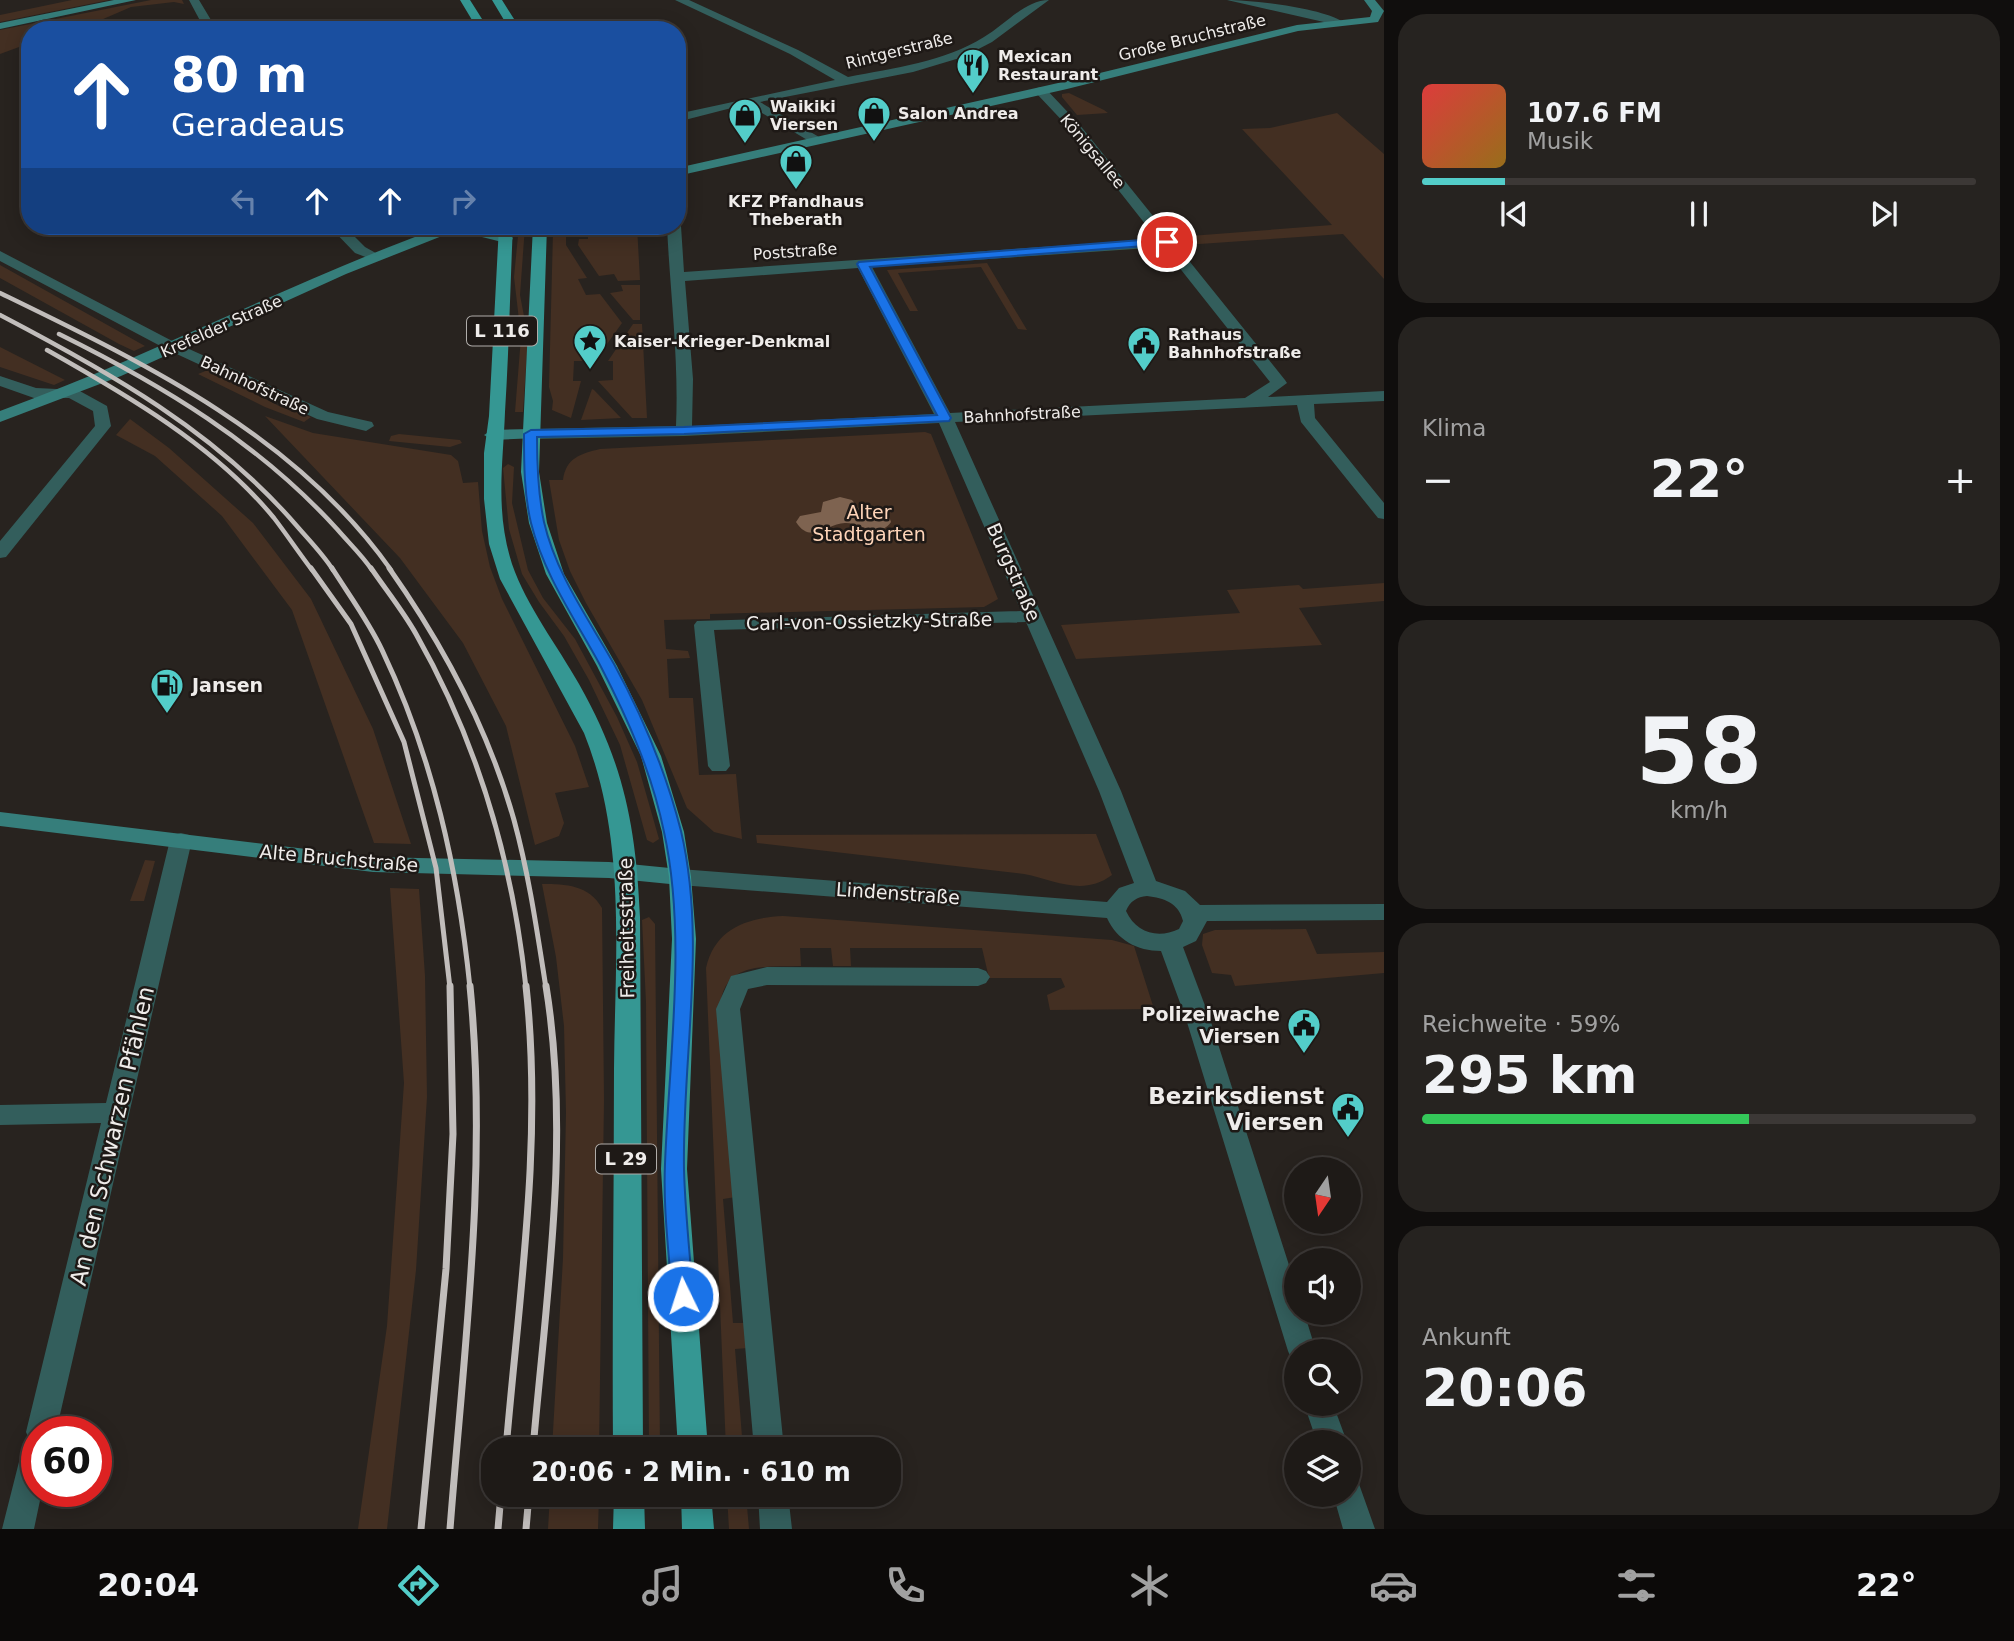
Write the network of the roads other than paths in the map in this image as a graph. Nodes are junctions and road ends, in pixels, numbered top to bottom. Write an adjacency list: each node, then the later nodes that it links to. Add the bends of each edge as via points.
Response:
1 (131, 0): 9 (main road)
2 (194, 0): 10 (street)
3 (465, 0): 11 (main road)
4 (497, 0): 12 (main road)
5 (680, 0): 17 (street, via 794,52)
6 (1044, 0): 17 (street, Rintgerstraße, via 959,55)
7 (1232, 0): 14 (street)
8 (1373, 3): 15 (main road, Große Bruchstraße)
9 (25, 21)
10 (206, 21)
11 (478, 21)
12 (510, 21)
13 (21, 22): 16 (main road)
14 (1337, 22): 15 (main road, Große Bruchstraße); 18 (main road, Große Bruchstraße)
15 (1381, 22)
16 (0, 26)
17 (846, 82): 19 (street, Rintgerstraße)
18 (1041, 91): 21 (main road, Große Bruchstraße); 28 (street, Königsallee)
19 (748, 100): 20 (street, Rintgerstraße); 21 (street)
20 (686, 116)
21 (814, 140): 22 (main road, Große Bruchstraße)
22 (686, 170)
23 (345, 235): 30 (street, via 360,250)
24 (432, 235): 30 (main road, Krefelder Straße)
25 (506, 235): 44 (main road, Freiheitsstraße / L 116, via 497,416)
26 (540, 235): 43 (main road, L 116)
27 (674, 235): 32 (street)
28 (1167, 242): 31 (street, Poststraße); 37 (street, Königsallee, via 1279,383)
29 (0, 255): 33 (street, Bahnhofstraße)
30 (376, 257): 33 (main road, Krefelder Straße)
31 (863, 264): 32 (street, Poststraße); 40 (street, Burgstraße)
32 (676, 277): 42 (street, via 684,347)
33 (173, 347): 35 (main road, Krefelder Straße); 41 (street, Bahnhofstraße, via 323,415)
34 (0, 381): 35 (street, via 34,393)
35 (72, 393): 39 (main road, Krefelder Straße); 46 (street, via 102,409 103,426)
36 (1384, 396): 38 (street, Bahnhofstraße)
37 (1251, 401): 38 (street, Bahnhofstraße); 40 (street, Bahnhofstraße)
38 (1305, 401): 45 (street, via 1307,419)
39 (0, 417)
40 (945, 418): 42 (street, Bahnhofstraße); 47 (street, Burgstraße)
41 (366, 426)
42 (684, 431): 43 (street, Bahnhofstraße)
43 (531, 434): 44 (main road, Bahnhofstraße); 52 (main road, L 116, via 530,472 538,523 555,574 652,756)
44 (492, 435): 51 (main road, Freiheitsstraße / L 116, via 496,526 508,577 593,729 614,785)
45 (1384, 514)
46 (0, 553)
47 (1034, 616): 48 (street, Carl-von-Ossietzky-Straße, via 704,625); 53 (street, Burgstraße)
48 (719, 765)
49 (0, 819): 50 (main road, Alte Bruchstraße)
50 (181, 840): 51 (main road, Alte Bruchstraße, via 401,866); 59 (street, An den Schwarzen Pfählen)
51 (628, 869): 52 (main road, Alte Bruchstraße); 63 (main road, Freiheitsstraße / L 29)
52 (680, 877): 54 (street, Lindenstraße); 64 (main road, L 29, via 684,939 674,1169)
53 (1147, 888): 54 (street, via 1124,895); 56 (street, via 1170,892)
54 (1115, 911): 57 (street, via 1133,935)
55 (1384, 912): 56 (street)
56 (1194, 913): 57 (street, via 1194,929)
57 (1170, 943): 61 (street)
58 (978, 977): 65 (street, via 766,976 739,982 728,1009)
59 (118, 1113): 60 (street); 62 (street, An den Schwarzen Pfählen)
60 (0, 1115)
61 (1298, 1339)
62 (45, 1416)
63 (628, 1437)
64 (692, 1437)
65 (768, 1437)
66 (23, 1507): 71 (street)
67 (629, 1507): 72 (main road)
68 (697, 1507): 73 (main road)
69 (774, 1507): 74 (street)
70 (1352, 1507): 75 (street)
71 (18, 1529)
72 (629, 1529)
73 (698, 1529)
74 (776, 1529)
75 (1359, 1529)

